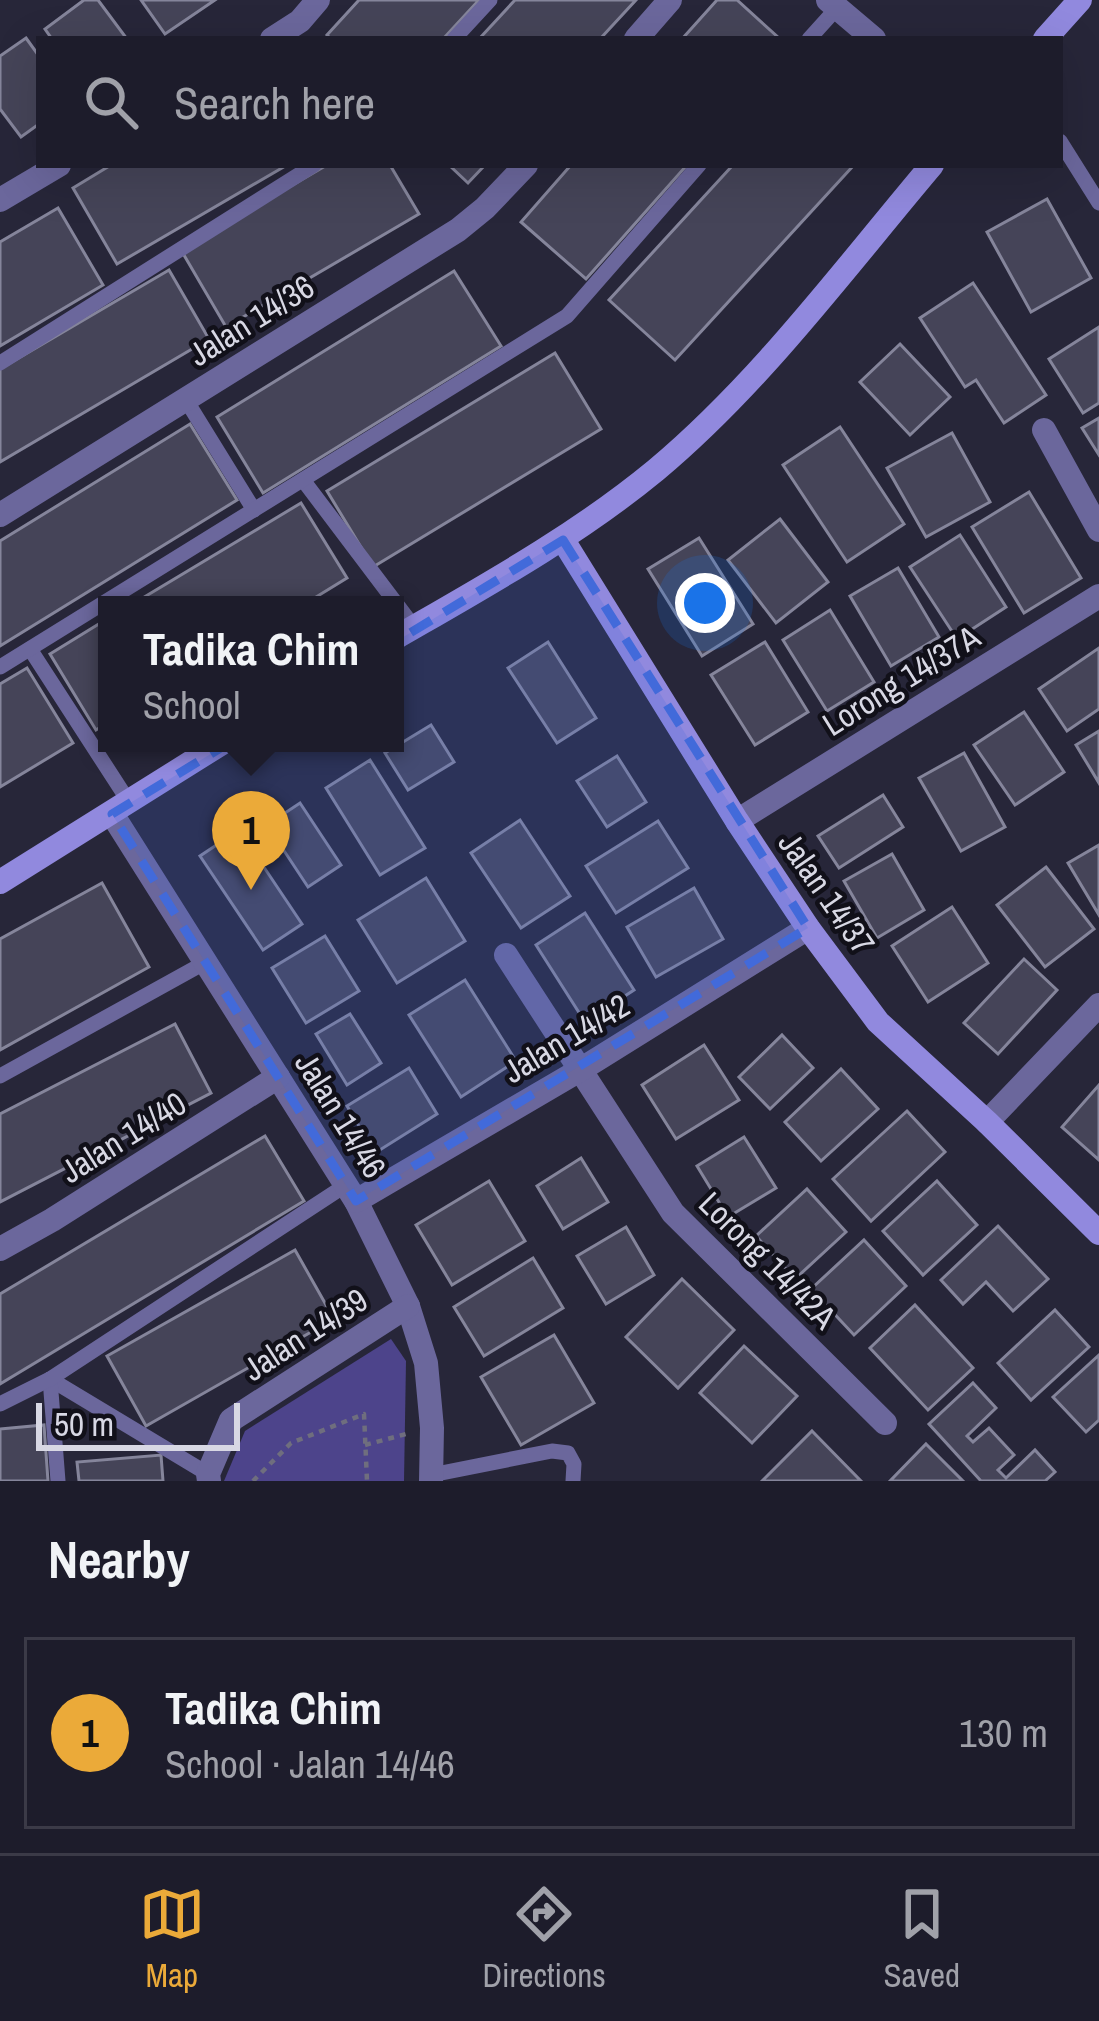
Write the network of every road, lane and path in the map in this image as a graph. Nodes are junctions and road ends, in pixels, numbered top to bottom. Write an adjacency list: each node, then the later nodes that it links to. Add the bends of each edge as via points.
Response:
1 (318, 0): 6 (street)
2 (490, 0): 7 (lane)
3 (670, 0): 8 (street)
4 (1080, 0): 11 (street)
5 (832, 4): 9 (lane); 10 (street)
6 (277, 36)
7 (457, 36)
8 (639, 36)
9 (811, 36)
10 (870, 36)
11 (1048, 36)
12 (1063, 146): 19 (lane)
13 (54, 168): 18 (street)
14 (309, 168): 20 (lane)
15 (523, 168): 21 (street, Jalan 14/36, via 458,230)
16 (696, 168): 23 (lane, via 566,316)
17 (929, 168): 27 (street, via 752,378 660,467)
18 (0, 200)
19 (1099, 203)
20 (0, 363)
21 (186, 400): 24 (lane); 25 (street, Jalan 14/36)
22 (1044, 430): 26 (street)
23 (303, 480): 24 (lane); 29 (lane)
24 (254, 510): 28 (lane)
25 (0, 515)
26 (1099, 530)
27 (563, 540): 32 (street); 37 (street, Jalan 14/37)
28 (115, 596)
29 (380, 596)
30 (1099, 596): 37 (street, Lorong 14/37A)
31 (98, 607): 33 (lane)
32 (405, 633)
33 (30, 649): 34 (lane); 36 (lane)
34 (0, 668)
35 (208, 752): 36 (street)
36 (121, 808): 38 (street); 41 (street, Jalan 14/46)
37 (737, 820): 39 (street, Jalan 14/37)
38 (0, 882)
39 (808, 928): 43 (street, Jalan 14/42); 46 (street, Jalan 14/37, via 878,1022)
40 (506, 955): 43 (street, Lorong 14/42A)
41 (206, 962): 44 (lane); 45 (street, Jalan 14/46)
42 (1099, 1005): 46 (street)
43 (580, 1070): 47 (street, Jalan 14/42); 53 (street, Lorong 14/42A, via 673,1214)
44 (0, 1076)
45 (278, 1077): 47 (street, Jalan 14/46); 49 (street, Jalan 14/40)
46 (987, 1122): 48 (street, Jalan 14/37)
47 (351, 1193): 50 (street, Jalan 14/46); 51 (lane)
48 (1099, 1233)
49 (0, 1249)
50 (408, 1306): 54 (street, Jalan 14/46, via 426,1363); 56 (street, Jalan 14/39, via 231,1420)
51 (50, 1379): 52 (lane); 56 (lane); 58 (lane)
52 (0, 1404)
53 (885, 1423)
54 (432, 1428): 55 (path); 57 (street, Jalan 14/46)
55 (365, 1445): 59 (path, via 364,1414 291,1443); 60 (path)
56 (208, 1478)
57 (431, 1478): 61 (lane, via 551,1451 568,1453)
58 (58, 1481)
59 (253, 1481)
60 (367, 1481)
61 (573, 1481)

